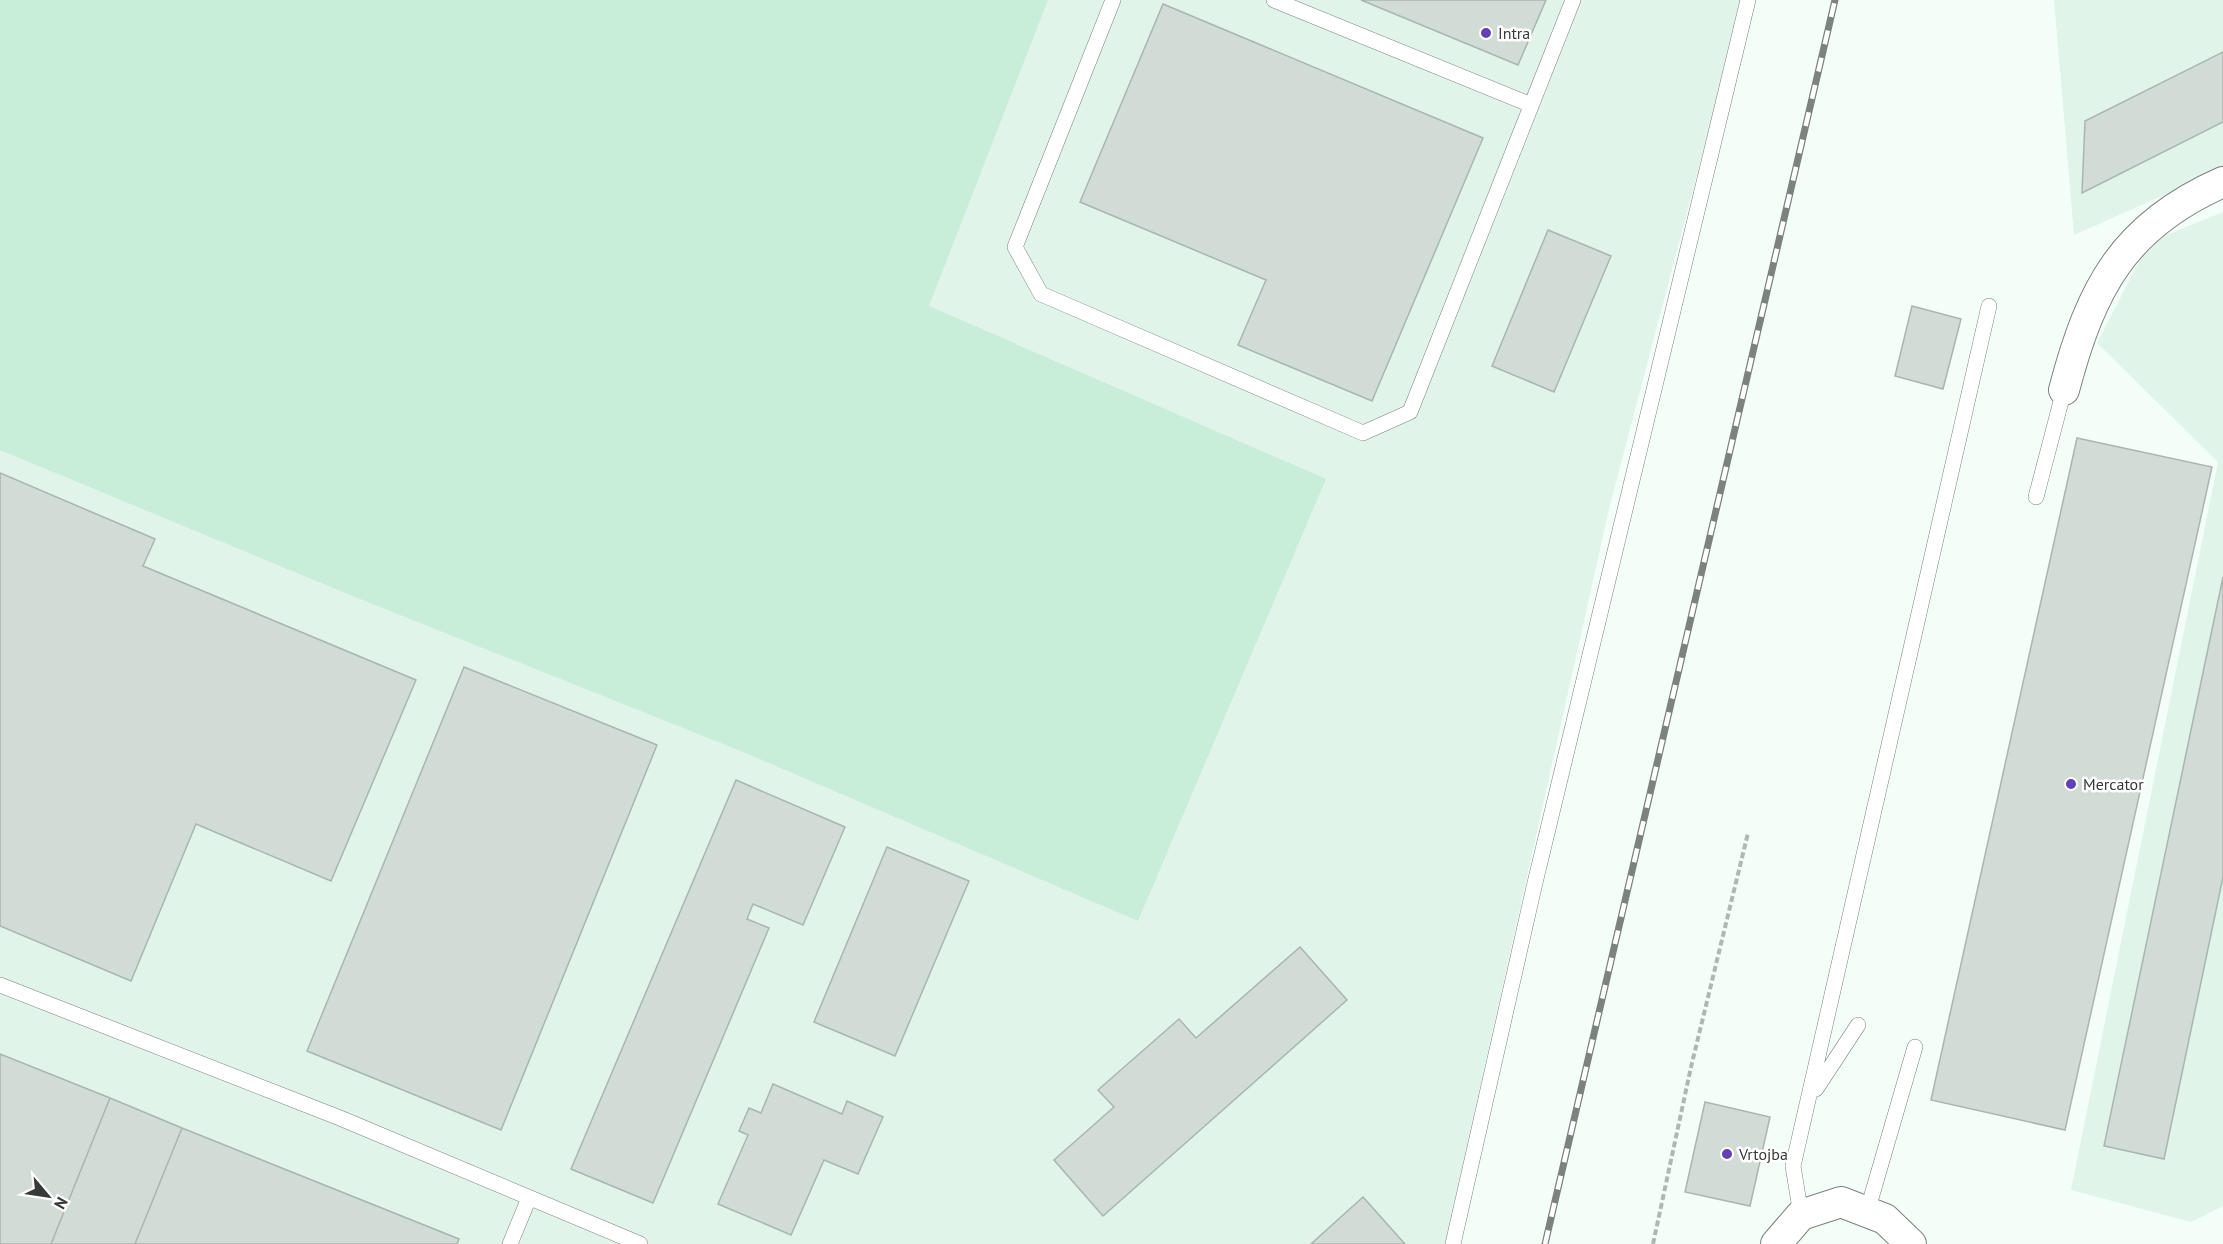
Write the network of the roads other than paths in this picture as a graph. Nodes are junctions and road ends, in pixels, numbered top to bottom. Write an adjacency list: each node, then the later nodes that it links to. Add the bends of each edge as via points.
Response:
1 (1113, 0): 5 (lane, via 1015,247 1041,294 1363,433 1410,412)
2 (1274, 0): 5 (lane)
3 (1573, 0): 5 (lane)
4 (1748, 0): 19 (lane, via 1534,887)
5 (1531, 105)
6 (2223, 182): 8 (street, via 2162,216 2127,247 2097,297 2076,346)
7 (1989, 306): 13 (lane)
8 (2064, 390): 9 (lane)
9 (2036, 497)
10 (0, 985): 14 (lane, via 340,1118)
11 (1858, 1024): 13 (lane)
12 (1915, 1047): 15 (lane)
13 (1811, 1096): 16 (lane, via 1793,1166)
14 (529, 1198): 17 (lane); 18 (lane)
15 (1867, 1212): 16 (street, via 1841,1202); 21 (street, via 1885,1219)
16 (1801, 1215): 20 (street)
17 (510, 1244)
18 (640, 1244)
19 (1453, 1244)
20 (1776, 1244)
21 (1911, 1244)

